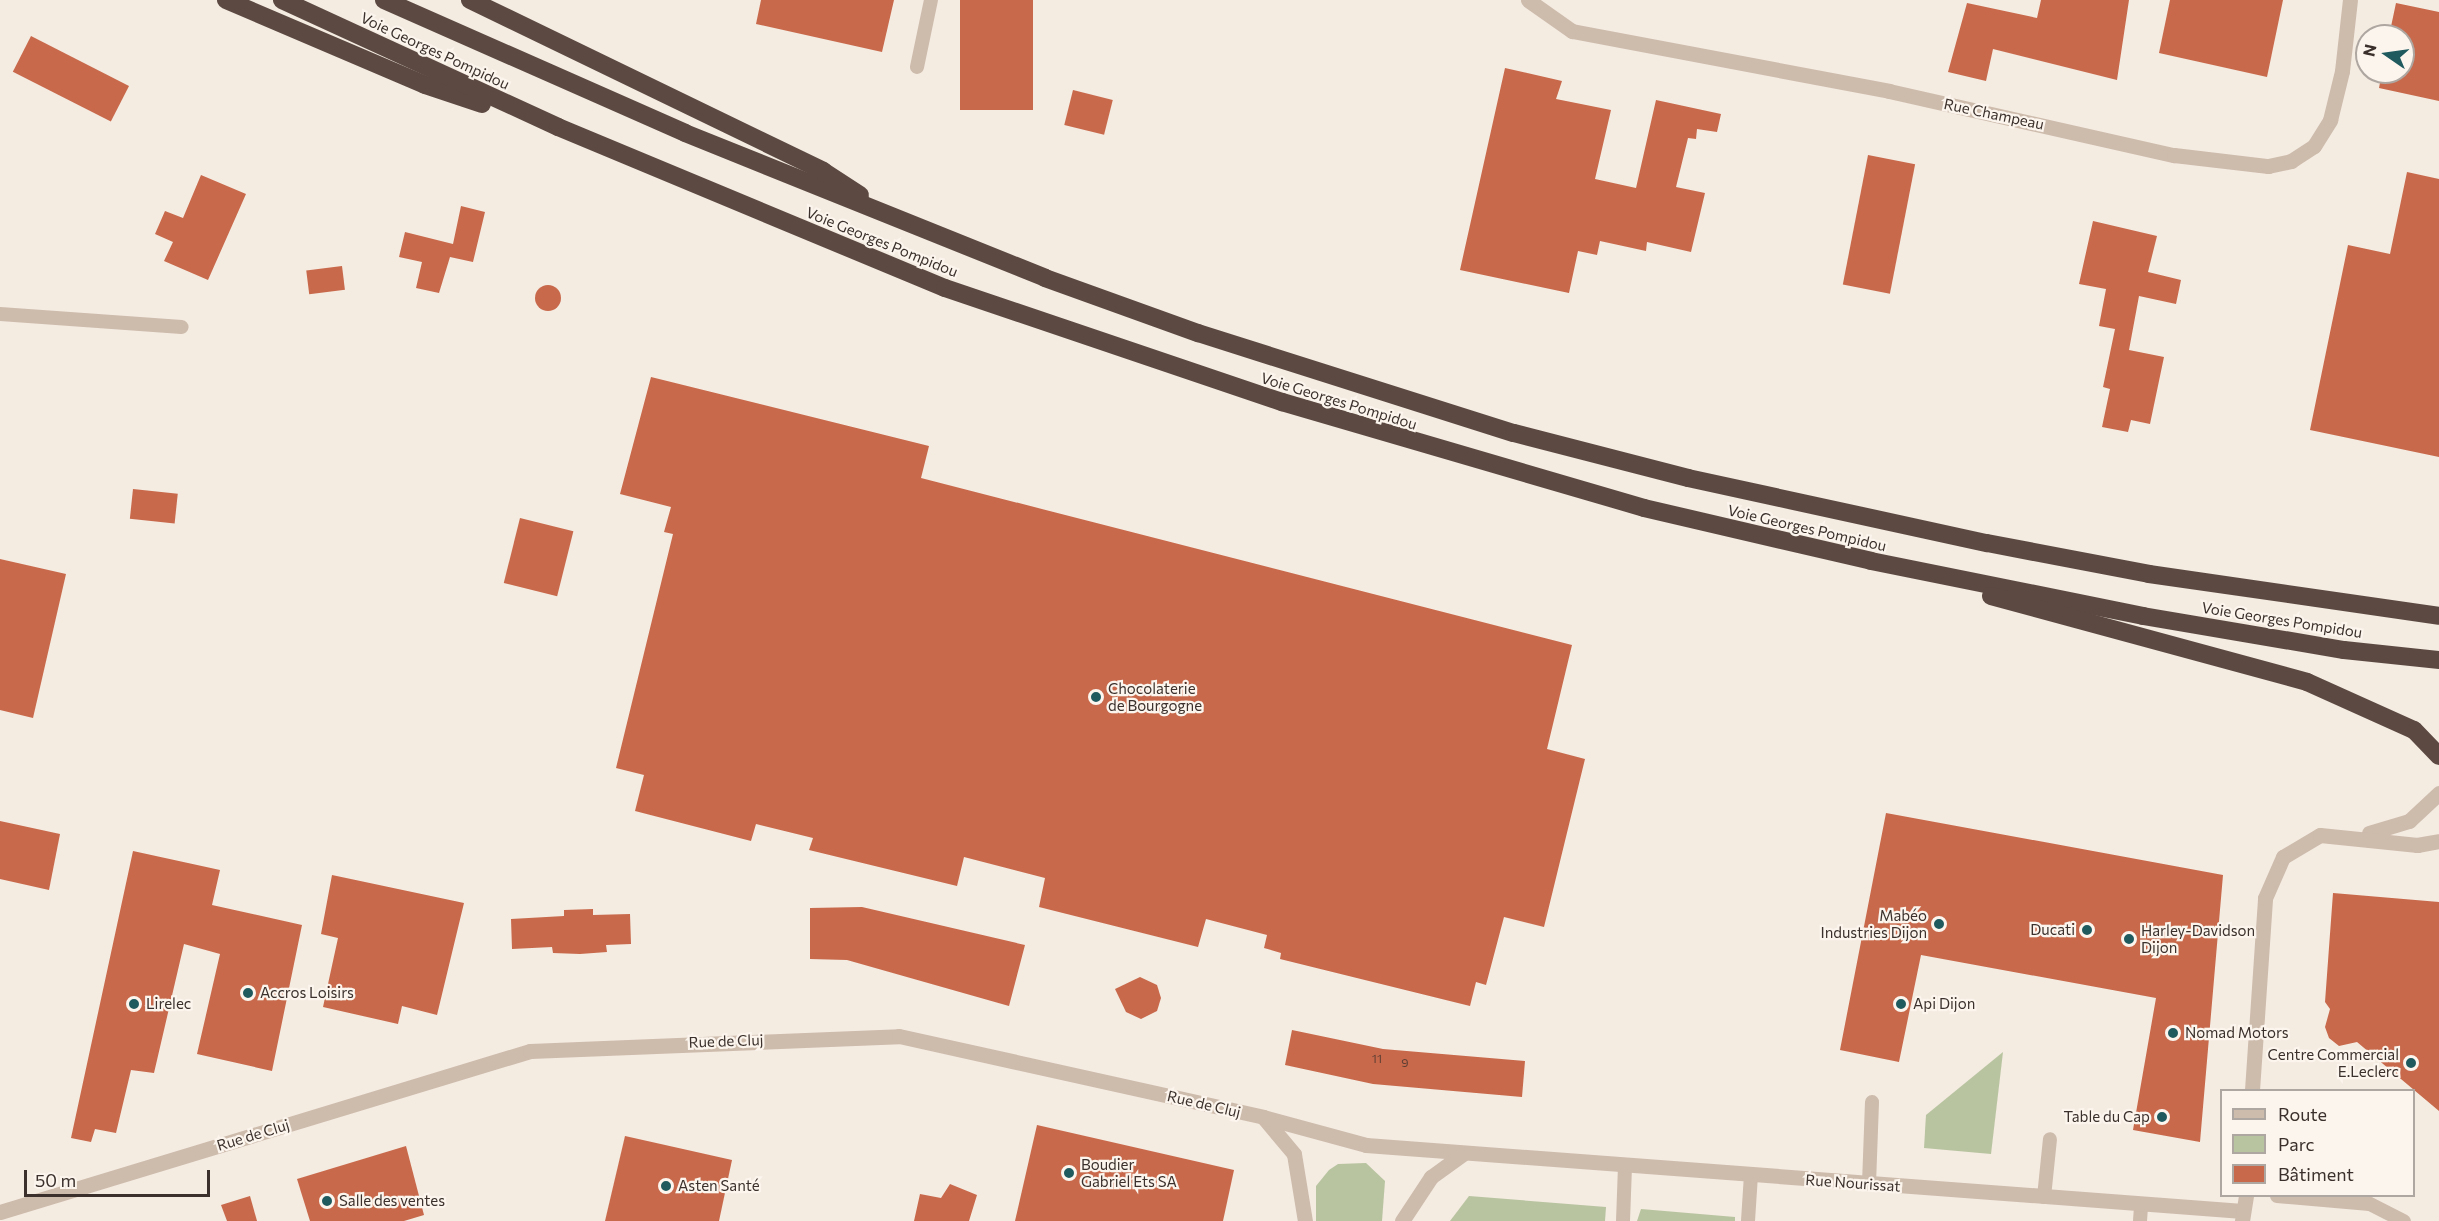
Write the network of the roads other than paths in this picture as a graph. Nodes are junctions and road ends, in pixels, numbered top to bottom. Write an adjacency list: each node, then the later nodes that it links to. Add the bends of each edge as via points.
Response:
1 (225, 0): 9 (highway, via 425,85)
2 (282, 0): 9 (highway, Voie Georges Pompidou)
3 (384, 0): 10 (highway, Voie Georges Pompidou, via 674,128)
4 (470, 0): 10 (highway, via 823,171)
5 (932, 0): 8 (lane)
6 (1528, 0): 7 (street, Rue Champeau, via 1572,31 1889,91 2174,155 2268,166 2291,161 2314,146 2330,120 2342,70)
7 (2350, 0)
8 (917, 67)
9 (558, 127): 13 (highway, Voie Georges Pompidou, via 945,288 1105,344 1485,464 1644,508)
10 (891, 216): 14 (highway, Voie Georges Pompidou, via 1198,333 1514,433 1688,478 2148,573)
11 (0, 314): 12 (lane)
12 (182, 327)
13 (1871, 561): 15 (highway, Voie Georges Pompidou, via 2143,616 2344,650); 16 (highway, via 2139,639 2307,682 2382,712 2414,730)
14 (2439, 615)
15 (2439, 660)
16 (2439, 756)
17 (2439, 793): 18 (street, via 2409,821 2391,830)
18 (2352, 835): 19 (street, via 2417,845); 20 (street, via 2306,840 2283,857 2270,881)
19 (2439, 841)
20 (2252, 1089)
21 (1872, 1102): 27 (lane)
22 (1263, 1117): 24 (street, Rue de Cluj, via 1366,1145); 32 (street, Rue de Cluj, via 899,1036 530,1051); 33 (street, via 1294,1154)
23 (2049, 1138): 28 (lane)
24 (1463, 1154): 25 (street, Rue Nourissat); 34 (street, via 1431,1177)
25 (1625, 1166): 26 (street, Rue Nourissat); 35 (lane)
26 (1751, 1175): 27 (street, Rue Nourissat); 36 (lane)
27 (1869, 1184): 28 (street, Rue Nourissat)
28 (2044, 1197): 30 (street, Rue Nourissat)
29 (2289, 1197): 38 (lane, via 2370,1204)
30 (2141, 1205): 31 (street, Rue Nourissat); 37 (lane)
31 (2244, 1209)
32 (0, 1212)
33 (1305, 1221)
34 (1402, 1221)
35 (1623, 1221)
36 (1748, 1221)
37 (2140, 1221)
38 (2404, 1221)

